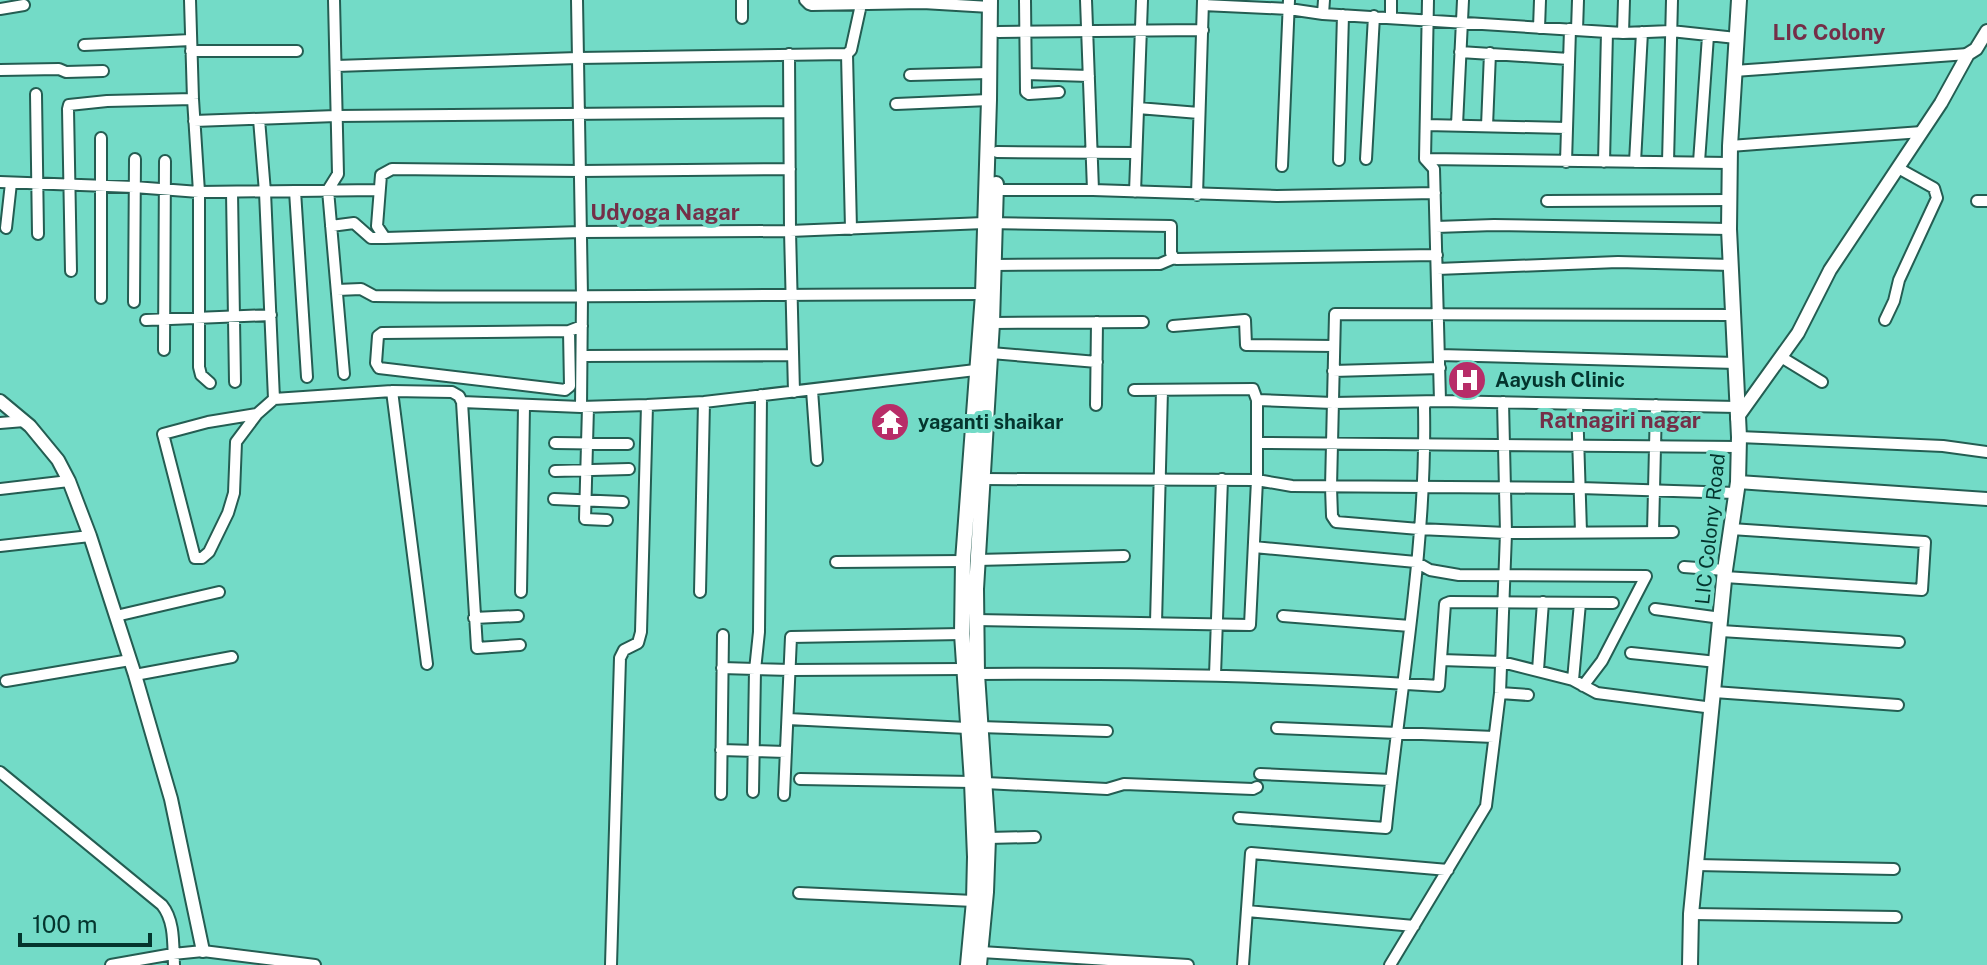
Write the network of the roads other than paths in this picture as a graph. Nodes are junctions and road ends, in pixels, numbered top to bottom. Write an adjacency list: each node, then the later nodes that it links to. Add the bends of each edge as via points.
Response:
1 (190, 0): 47 (street)
2 (334, 0): 56 (street)
3 (577, 0): 54 (street)
4 (742, 0): 29 (street)
5 (805, 0): 20 (street, via 812,5)
6 (1025, 0): 37 (street)
7 (1086, 0): 33 (street)
8 (1142, 0): 34 (street)
9 (1324, 0): 25 (street)
10 (1391, 0): 28 (street)
11 (1428, 0): 30 (street)
12 (1463, 0): 31 (street)
13 (1540, 0): 32 (street)
14 (1578, 0): 36 (street)
15 (1624, 0): 43 (street)
16 (1672, 0): 38 (street)
17 (1739, 0): 45 (main road, LIC Colony Road)
18 (923, 2): 19 (street); 20 (street)
19 (993, 2): 40 (main road); 60 (main road)
20 (862, 3): 53 (street)
21 (1203, 3): 22 (street); 35 (street)
22 (1289, 4): 25 (street); 97 (street)
23 (24, 5): 24 (street)
24 (0, 9)
25 (1323, 14): 26 (street)
26 (1343, 15): 27 (street); 89 (street)
27 (1374, 16): 28 (street); 87 (street)
28 (1391, 17): 30 (street)
29 (742, 18)
30 (1427, 20): 31 (street); 76 (street)
31 (1462, 23): 32 (street); 50 (street)
32 (1539, 28): 36 (street)
33 (1087, 30): 34 (street); 37 (street); 63 (street)
34 (1141, 30): 35 (street); 69 (street)
35 (1203, 30): 72 (street)
36 (1574, 30): 41 (street); 55 (street)
37 (1025, 31): 40 (street); 61 (street)
38 (1671, 31): 42 (street); 44 (street); 94 (street)
39 (1987, 31): 49 (street)
40 (998, 32): 83 (main road)
41 (1607, 32): 43 (street); 92 (street)
42 (1642, 32): 43 (street); 93 (street)
43 (1623, 33)
44 (1708, 36): 45 (street); 95 (street)
45 (1736, 38): 59 (main road, LIC Colony Road)
46 (84, 45): 47 (street)
47 (191, 46): 48 (street); 66 (street)
48 (297, 51)
49 (1977, 51): 59 (street); 80 (street)
50 (1460, 52): 51 (street); 77 (street)
51 (1490, 53): 55 (street); 78 (street)
52 (789, 54): 53 (street); 54 (street); 70 (street)
53 (847, 54): 124 (street)
54 (578, 58): 56 (street); 71 (street)
55 (1569, 59): 79 (street)
56 (336, 66): 73 (street)
57 (0, 70): 58 (street)
58 (103, 71)
59 (1734, 71): 82 (main road, LIC Colony Road)
60 (989, 73): 62 (street); 67 (main road)
61 (1026, 74): 63 (street); 64 (street, via 1029,94)
62 (910, 75)
63 (1089, 76): 84 (street)
64 (1059, 92)
65 (36, 94): 102 (street)
66 (193, 99): 75 (street); 103 (street, via 69,105)
67 (989, 100): 68 (street); 120 (main road)
68 (896, 104)
69 (1138, 108): 72 (street); 85 (street)
70 (789, 112): 71 (street); 99 (street)
71 (579, 113): 73 (street); 100 (street)
72 (1199, 113): 117 (street)
73 (336, 116): 74 (street); 107 (street, via 338,174)
74 (259, 119): 75 (street); 114 (street)
75 (194, 121): 112 (street)
76 (1426, 125): 77 (street); 88 (street)
77 (1457, 125): 78 (street)
78 (1487, 126): 79 (street)
79 (1567, 128): 91 (street)
80 (1922, 132): 82 (street); 98 (street)
81 (101, 138): 104 (street)
82 (1730, 146): 96 (main road, LIC Colony Road)
83 (997, 152): 84 (street); 109 (main road)
84 (1092, 153): 85 (street); 110 (street)
85 (1136, 153): 115 (street)
86 (135, 159): 105 (street)
87 (1366, 159)
88 (1425, 159): 91 (street); 116 (street, via 1434,169)
89 (1339, 160)
90 (165, 161): 106 (street)
91 (1566, 162): 92 (street)
92 (1604, 162): 93 (street)
93 (1635, 162): 94 (street)
94 (1668, 162): 95 (street)
95 (1699, 162): 96 (street)
96 (1729, 163): 118 (main road, LIC Colony Road)
97 (1282, 166)
98 (1898, 168): 148 (street, via 1934,188 1937,198); 162 (street, via 1830,270)
99 (790, 169): 100 (street); 126 (street)
100 (580, 171): 108 (street, via 392,169 381,175); 127 (street)
101 (5, 182): 102 (street); 123 (street)
102 (38, 184): 103 (street); 128 (street)
103 (69, 185): 104 (street); 135 (street)
104 (101, 186): 105 (street); 140 (street)
105 (134, 187): 106 (street); 141 (street)
106 (165, 190): 112 (street); 149 (street)
107 (328, 190): 108 (street); 111 (street); 121 (street)
108 (378, 190): 129 (street, via 377,226)
109 (995, 190): 110 (street); 120 (main road)
110 (1093, 190): 115 (street)
111 (295, 191): 114 (street); 169 (street)
112 (199, 192): 113 (street); 146 (street)
113 (232, 192): 114 (street); 145 (street)
114 (265, 192): 143 (street)
115 (1135, 192): 117 (street)
116 (1435, 193): 117 (street); 122 (street)
117 (1197, 195)
118 (1730, 200): 119 (street); 125 (main road, LIC Colony Road)
119 (1547, 201)
120 (990, 224): 124 (street); 131 (street, via 1171,226); 132 (main road); 138 (main road)
121 (331, 226): 129 (street, via 354,223 371,238); 136 (street)
122 (1436, 227): 125 (street); 130 (street)
123 (6, 228)
124 (851, 229): 126 (street)
125 (1729, 229): 133 (main road, LIC Colony Road)
126 (790, 231): 127 (street); 137 (street)
127 (581, 232): 129 (street); 139 (street)
128 (38, 234)
129 (385, 238)
130 (1437, 255): 131 (street); 134 (street)
131 (1174, 258): 132 (street, via 1160,264)
132 (994, 265): 152 (main road)
133 (1731, 265): 134 (street, via 1618,262); 144 (main road, LIC Colony Road)
134 (1437, 269): 142 (street)
135 (71, 271)
136 (337, 290): 139 (street, via 361,289 374,296); 168 (street)
137 (791, 294): 138 (street); 139 (street); 159 (street)
138 (983, 294): 166 (main road)
139 (582, 296): 153 (street)
140 (101, 298)
141 (134, 302)
142 (1438, 313): 144 (street); 156 (street, via 1335,314); 160 (street)
143 (271, 315): 145 (street); 179 (street)
144 (1734, 315): 164 (main road, LIC Colony Road)
145 (234, 317): 146 (street); 170 (street)
146 (200, 319): 149 (street); 172 (street, via 199,367)
147 (146, 320): 149 (street)
148 (1885, 320)
149 (165, 321): 157 (street)
150 (1097, 322): 151 (street); 152 (street); 163 (street)
151 (1143, 322)
152 (992, 323): 158 (main road)
153 (582, 326): 155 (street); 161 (street)
154 (1173, 326): 156 (street, via 1245,320 1246,345)
155 (569, 331): 155 (street, via 382,333 376,363 379,368 565,390 570,386)
156 (1334, 346): 167 (street)
157 (164, 350)
158 (991, 353): 163 (street); 166 (main road)
159 (793, 355): 161 (street); 177 (street)
160 (1439, 355): 164 (street); 165 (street)
161 (582, 356): 193 (street)
162 (1781, 357): 171 (street); 194 (street)
163 (1097, 362): 190 (street)
164 (1736, 363): 194 (main road, LIC Colony Road)
165 (1440, 368): 167 (street); 182 (street)
166 (984, 369): 173 (street); 213 (main road); 240 (main road)
167 (1333, 371): 187 (street)
168 (344, 374)
169 (307, 377)
170 (235, 382)
171 (1822, 382)
172 (210, 383)
173 (812, 390): 177 (street); 209 (street)
174 (1134, 390): 175 (street)
175 (1162, 390): 180 (street, via 1253,389); 215 (street)
176 (392, 391): 179 (street); 183 (street, via 452,392); 273 (street)
177 (794, 392): 178 (street)
178 (761, 395): 184 (street); 275 (street)
179 (274, 399): 195 (street)
180 (1257, 400): 187 (street); 201 (street)
181 (0, 401): 196 (street)
182 (1440, 401): 185 (street); 186 (street)
183 (462, 402): 192 (street); 257 (street)
184 (704, 402): 189 (street); 248 (street)
185 (1426, 402): 187 (street); 204 (street)
186 (1503, 402): 188 (street); 205 (street)
187 (1333, 403): 203 (street)
188 (1577, 404): 191 (street); 206 (street)
189 (647, 405): 193 (street); 324 (street, via 641,632 638,643 620,658)
190 (1096, 405)
191 (1656, 405): 194 (street); 207 (street)
192 (524, 406): 193 (street); 247 (street)
193 (584, 407): 200 (street)
194 (1737, 412): 198 (main road, LIC Colony Road)
195 (257, 414): 195 (street, via 163,434 195,558 209,552 228,513 236,442)
196 (24, 421): 197 (street); 217 (street)
197 (0, 423)
198 (1739, 442): 207 (street); 208 (street, via 1943,446); 220 (main road, LIC Colony Road)
199 (555, 443): 200 (street)
200 (588, 443): 202 (street); 210 (street)
201 (1257, 443): 203 (street); 216 (street)
202 (628, 444)
203 (1332, 444): 204 (street); 218 (street)
204 (1424, 445): 205 (street); 221 (street)
205 (1504, 445): 206 (street); 219 (street)
206 (1578, 446): 207 (street); 222 (street)
207 (1655, 447): 224 (street)
208 (1987, 452)
209 (817, 460)
210 (587, 469): 211 (street); 212 (street); 227 (street)
211 (629, 469)
212 (555, 471)
213 (982, 479): 215 (street); 240 (main road)
214 (1222, 479): 215 (street); 216 (street); 260 (street)
215 (1160, 480): 259 (street)
216 (1257, 480): 218 (street); 238 (street)
217 (69, 481): 223 (street); 236 (street)
218 (1331, 487): 221 (street); 230 (street, via 1336,522)
219 (1504, 487): 221 (street); 222 (street); 235 (street)
220 (1737, 487): 224 (street); 226 (street); 231 (main road, LIC Colony Road)
221 (1423, 488): 230 (street)
222 (1580, 488): 224 (street); 232 (street)
223 (0, 489)
224 (1654, 491): 233 (street)
225 (554, 499): 227 (street)
226 (1987, 499)
227 (586, 501): 228 (street); 229 (street, via 585,519)
228 (623, 502)
229 (607, 520)
230 (1419, 529): 235 (street); 242 (street)
231 (1731, 529): 244 (main road, LIC Colony Road); 244 (street, via 1925,542 1922,590)
232 (1581, 532): 233 (street); 235 (street)
233 (1653, 532): 234 (street)
234 (1673, 532)
235 (1506, 533): 245 (street)
236 (90, 536): 237 (street); 254 (street)
237 (0, 546)
238 (1254, 547): 242 (street); 260 (street, via 1250,625)
239 (1124, 556): 240 (street)
240 (970, 561): 241 (street); 258 (main road); 263 (main road)
241 (836, 562)
242 (1416, 562): 245 (street, via 1447,574); 262 (street)
243 (1684, 567): 244 (street)
244 (1725, 573): 261 (main road, LIC Colony Road)
245 (1505, 575): 249 (street); 284 (street, via 1646,576 1602,661)
246 (219, 592): 254 (street)
247 (521, 592)
248 (700, 592)
249 (1504, 602): 250 (street); 270 (street, via 1445,604); 271 (street)
250 (1543, 602): 251 (street); 277 (street)
251 (1580, 603): 252 (street); 281 (street)
252 (1613, 603)
253 (1655, 609): 261 (street)
254 (116, 616): 269 (street)
255 (518, 616): 257 (street)
256 (1283, 616): 262 (street)
257 (474, 618): 266 (street, via 477,648)
258 (976, 620): 259 (street); 278 (main road)
259 (1156, 623): 260 (street)
260 (1217, 624): 280 (street)
261 (1721, 625): 265 (street); 272 (main road, LIC Colony Road)
262 (1410, 626): 283 (street)
263 (962, 634): 276 (street, via 791,637); 278 (main road)
264 (723, 635): 274 (street)
265 (1899, 642)
266 (520, 645)
267 (1631, 653): 272 (street)
268 (232, 657): 279 (street)
269 (130, 660): 279 (street); 282 (street)
270 (1441, 660): 271 (street); 283 (street, via 1439,686)
271 (1502, 662): 277 (street); 285 (street)
272 (1717, 662): 287 (main road, LIC Colony Road)
273 (427, 664)
274 (722, 668): 275 (street); 295 (street)
275 (755, 670): 276 (street); 296 (street)
276 (791, 670): 278 (street); 289 (street)
277 (1538, 670): 281 (street)
278 (971, 672): 280 (street); 290 (main road)
279 (135, 675): 319 (street, via 171,799)
280 (1215, 675): 283 (street)
281 (1573, 680): 284 (street)
282 (6, 681)
283 (1403, 684): 293 (street)
284 (1583, 686): 287 (street, via 1597,693)
285 (1500, 693): 286 (street); 294 (street)
286 (1528, 695)
287 (1714, 700): 288 (street); 310 (main road, LIC Colony Road)
288 (1898, 705)
289 (788, 719): 290 (street); 297 (street)
290 (974, 728): 292 (street); 302 (main road)
291 (1277, 728): 293 (street)
292 (1107, 731)
293 (1397, 732): 294 (street); 301 (street)
294 (1494, 737): 312 (street, via 1486,806)
295 (721, 750): 296 (street); 305 (street)
296 (754, 751): 297 (street); 304 (street)
297 (786, 752): 306 (street)
298 (0, 772): 320 (street, via 162,905 169,914)
299 (1260, 774): 301 (street)
300 (800, 779): 302 (street)
301 (1391, 780): 307 (street, via 1386,828)
302 (978, 782): 303 (street, via 1107,789 1124,784); 309 (main road); 314 (main road)
303 (1257, 787)
304 (753, 792)
305 (721, 794)
306 (784, 795)
307 (1239, 818)
308 (1035, 837): 309 (street)
309 (988, 838): 321 (main road)
310 (1697, 865): 311 (street); 316 (main road, LIC Colony Road)
311 (1894, 869)
312 (1448, 870): 315 (street, via 1251,853); 318 (street)
313 (799, 893): 314 (street)
314 (974, 901): 325 (main road)
315 (1247, 911): 318 (street); 327 (street)
316 (1691, 914): 317 (street); 329 (main road, LIC Colony Road)
317 (1896, 917)
318 (1414, 926): 328 (street)
319 (203, 951): 320 (street); 323 (street)
320 (178, 957): 322 (street)
321 (980, 958): 326 (street)
322 (111, 965)
323 (315, 965)
324 (611, 965)
325 (968, 965)
326 (1188, 965)
327 (1243, 965)
328 (1390, 965)
329 (1690, 965)

